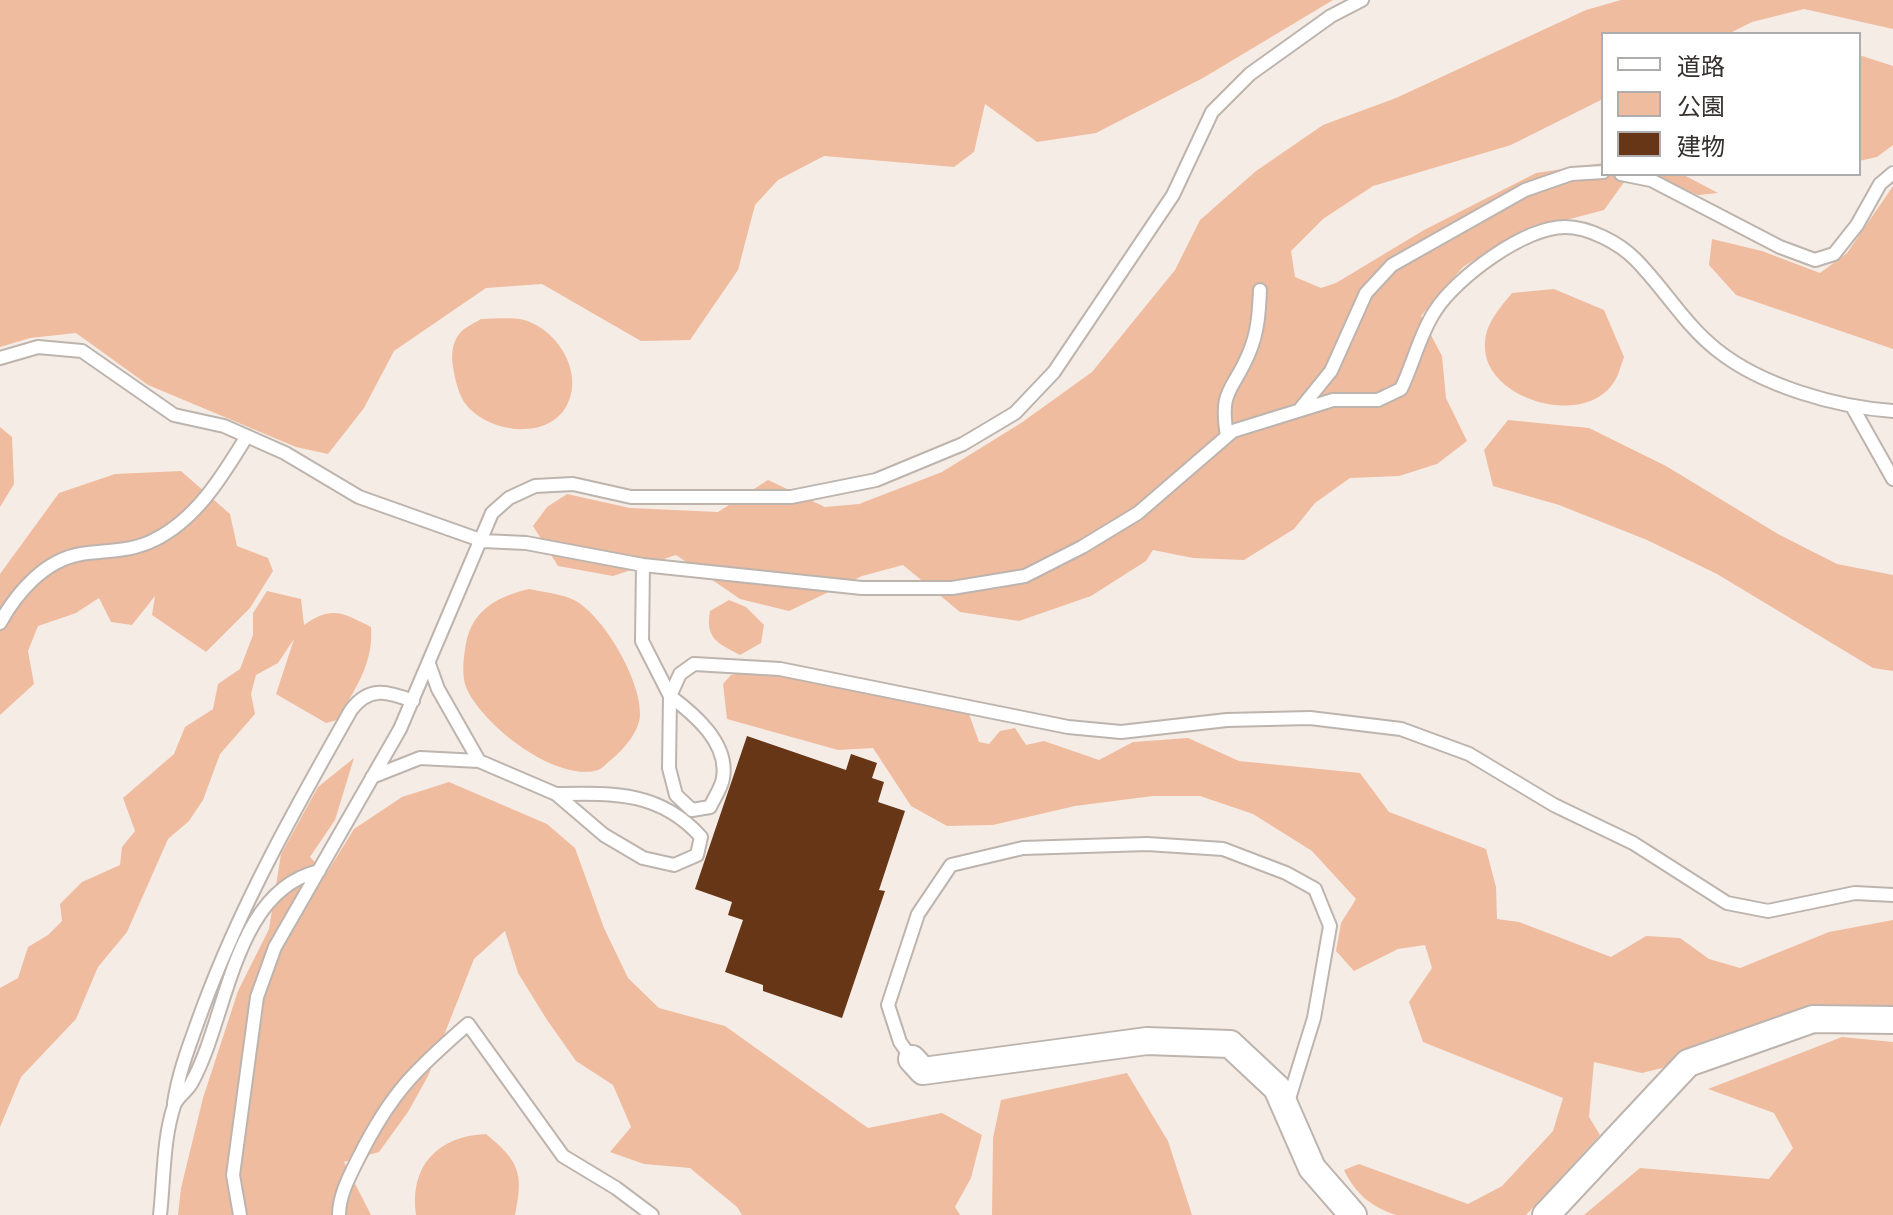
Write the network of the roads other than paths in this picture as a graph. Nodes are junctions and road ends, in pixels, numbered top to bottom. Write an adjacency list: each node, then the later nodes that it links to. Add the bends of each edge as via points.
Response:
1 (1362, 0): 15 (lane, via 1250,74 1212,112 1173,195 1054,372 1015,413 963,444 876,480 791,497 631,497 573,484 535,486 492,513)
2 (1601, 172): 7 (lane, via 1571,174 1525,190 1392,265 1366,293)
3 (1893, 173): 4 (lane, via 1880,184 1834,254 1815,260 1651,180)
4 (1631, 176)
5 (1260, 290): 13 (lane, via 1258,327 1222,407)
6 (0, 358): 12 (lane, via 38,347 82,351 174,415)
7 (1331, 371): 8 (lane, via 1333,386); 10 (lane)
8 (1356, 400): 9 (lane, via 1378,400 1401,389 1433,313 1454,285 1525,237 1565,227 1603,236 1635,259 1675,310 1718,351 1787,388); 10 (lane)
9 (1853, 408): 11 (lane); 14 (lane)
10 (1299, 410): 13 (lane)
11 (1893, 411)
12 (247, 436): 15 (lane, via 359,497); 17 (lane, via 218,484 171,528 127,549 57,561 33,579)
13 (1227, 436): 16 (lane, via 1138,513 1025,576 952,588 862,588)
14 (1893, 479)
15 (483, 541): 16 (lane, via 526,543); 18 (lane)
16 (643, 565): 19 (lane, via 642,641)
17 (0, 623)
18 (429, 664): 20 (lane); 21 (lane)
19 (670, 696): 19 (lane, via 698,717 720,752 723,777 710,807 692,810 676,795 669,768); 25 (lane, via 680,674 694,664 780,669 1068,727 1121,732 1227,720 1310,718 1401,729 1469,754 1554,805 1633,843 1727,903 1768,911 1855,893)
20 (413, 701): 22 (lane); 28 (lane, via 384,690 361,697 351,710 284,827 225,948 178,1077)
21 (479, 761): 22 (lane, via 420,758); 23 (lane)
22 (372, 777): 24 (lane)
23 (556, 794): 23 (lane, via 604,835 643,858 674,865 697,855 701,837 684,818 647,800 613,793)
24 (319, 871): 28 (lane, via 300,875 269,900 244,943 192,1084); 31 (lane, via 275,947 257,997 233,1175)
25 (1893, 895)
26 (1893, 1020): 35 (street, via 1813,1019 1688,1063)
27 (912, 1059): 29 (street, via 923,1071 1147,1041 1230,1044 1277,1088); 29 (lane, via 900,1042 888,1005 918,914 951,865 1023,848 1147,844 1223,849 1315,889 1330,926 1314,1018)
28 (174, 1103): 30 (lane)
29 (1286, 1109): 34 (street, via 1312,1168)
30 (160, 1215)
31 (240, 1215)
32 (339, 1215): 33 (lane, via 351,1173 381,1112 411,1073 468,1024 563,1156)
33 (652, 1215)
34 (1353, 1215)
35 (1546, 1215)

